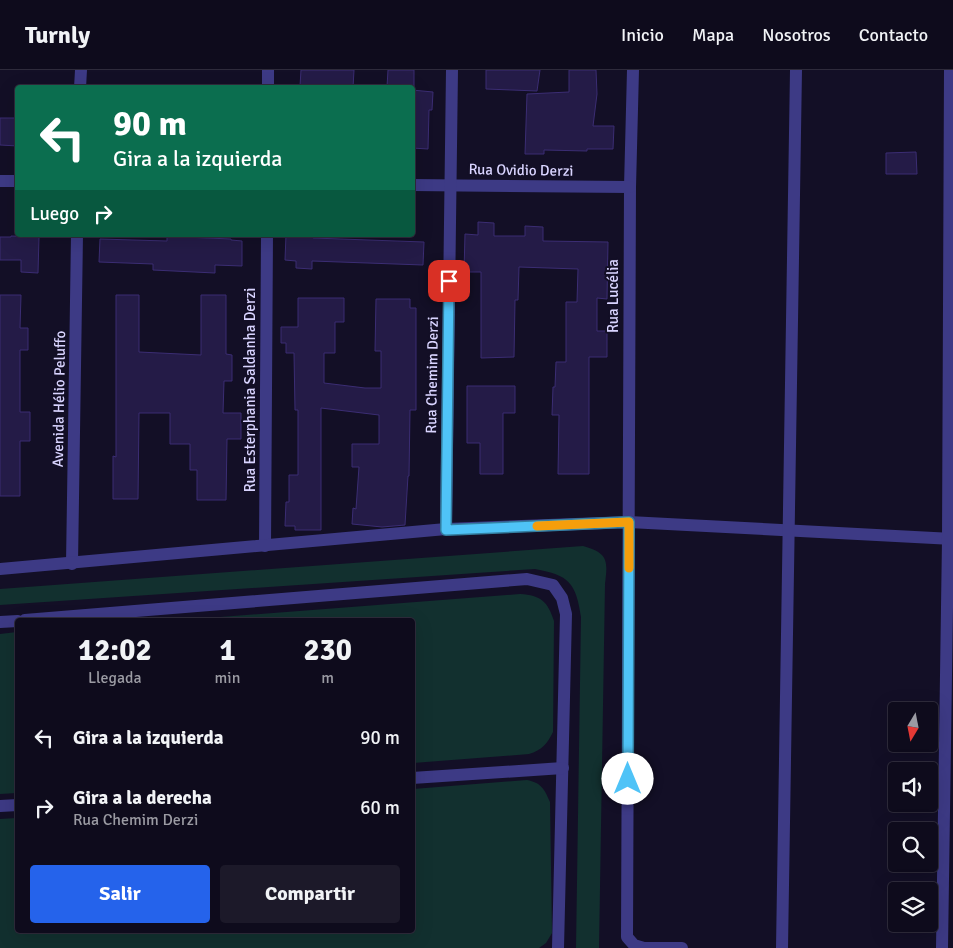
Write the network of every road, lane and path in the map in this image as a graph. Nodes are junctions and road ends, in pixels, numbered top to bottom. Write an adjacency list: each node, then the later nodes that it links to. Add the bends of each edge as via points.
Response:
1 (81, 70): 7 (street)
2 (268, 70): 8 (street)
3 (452, 70): 12 (street, Rua Chemim Derzi)
4 (633, 70): 13 (street, Rua Lucélia)
5 (796, 70): 18 (street)
6 (950, 70): 19 (street)
7 (80, 85)
8 (268, 85)
9 (0, 181): 10 (street)
10 (15, 181)
11 (415, 185): 12 (street, Rua Ovidio Derzi)
12 (450, 186): 13 (street, Rua Ovidio Derzi); 17 (street, Rua Chemim Derzi)
13 (630, 187): 16 (street, Rua Lucélia)
14 (77, 237): 21 (street, Avenida Hélio Peluffo)
15 (266, 237): 20 (street, Rua Esterphania Saldanha Derzi)
16 (629, 522): 17 (street); 18 (street); 31 (street, Rua Lucélia, via 627,937 634,946)
17 (446, 530): 20 (street)
18 (788, 530): 19 (street); 32 (street)
19 (950, 539): 33 (street)
20 (265, 546): 21 (street)
21 (72, 564): 22 (street)
22 (0, 569)
23 (49, 618): 26 (street, via 527,579 553,585 562,598 566,614)
24 (15, 621): 25 (street)
25 (0, 622)
26 (563, 768): 27 (street); 30 (street)
27 (415, 778)
28 (15, 805): 29 (street)
29 (0, 806)
30 (558, 948)
31 (682, 948)
32 (782, 948)
33 (942, 948)

